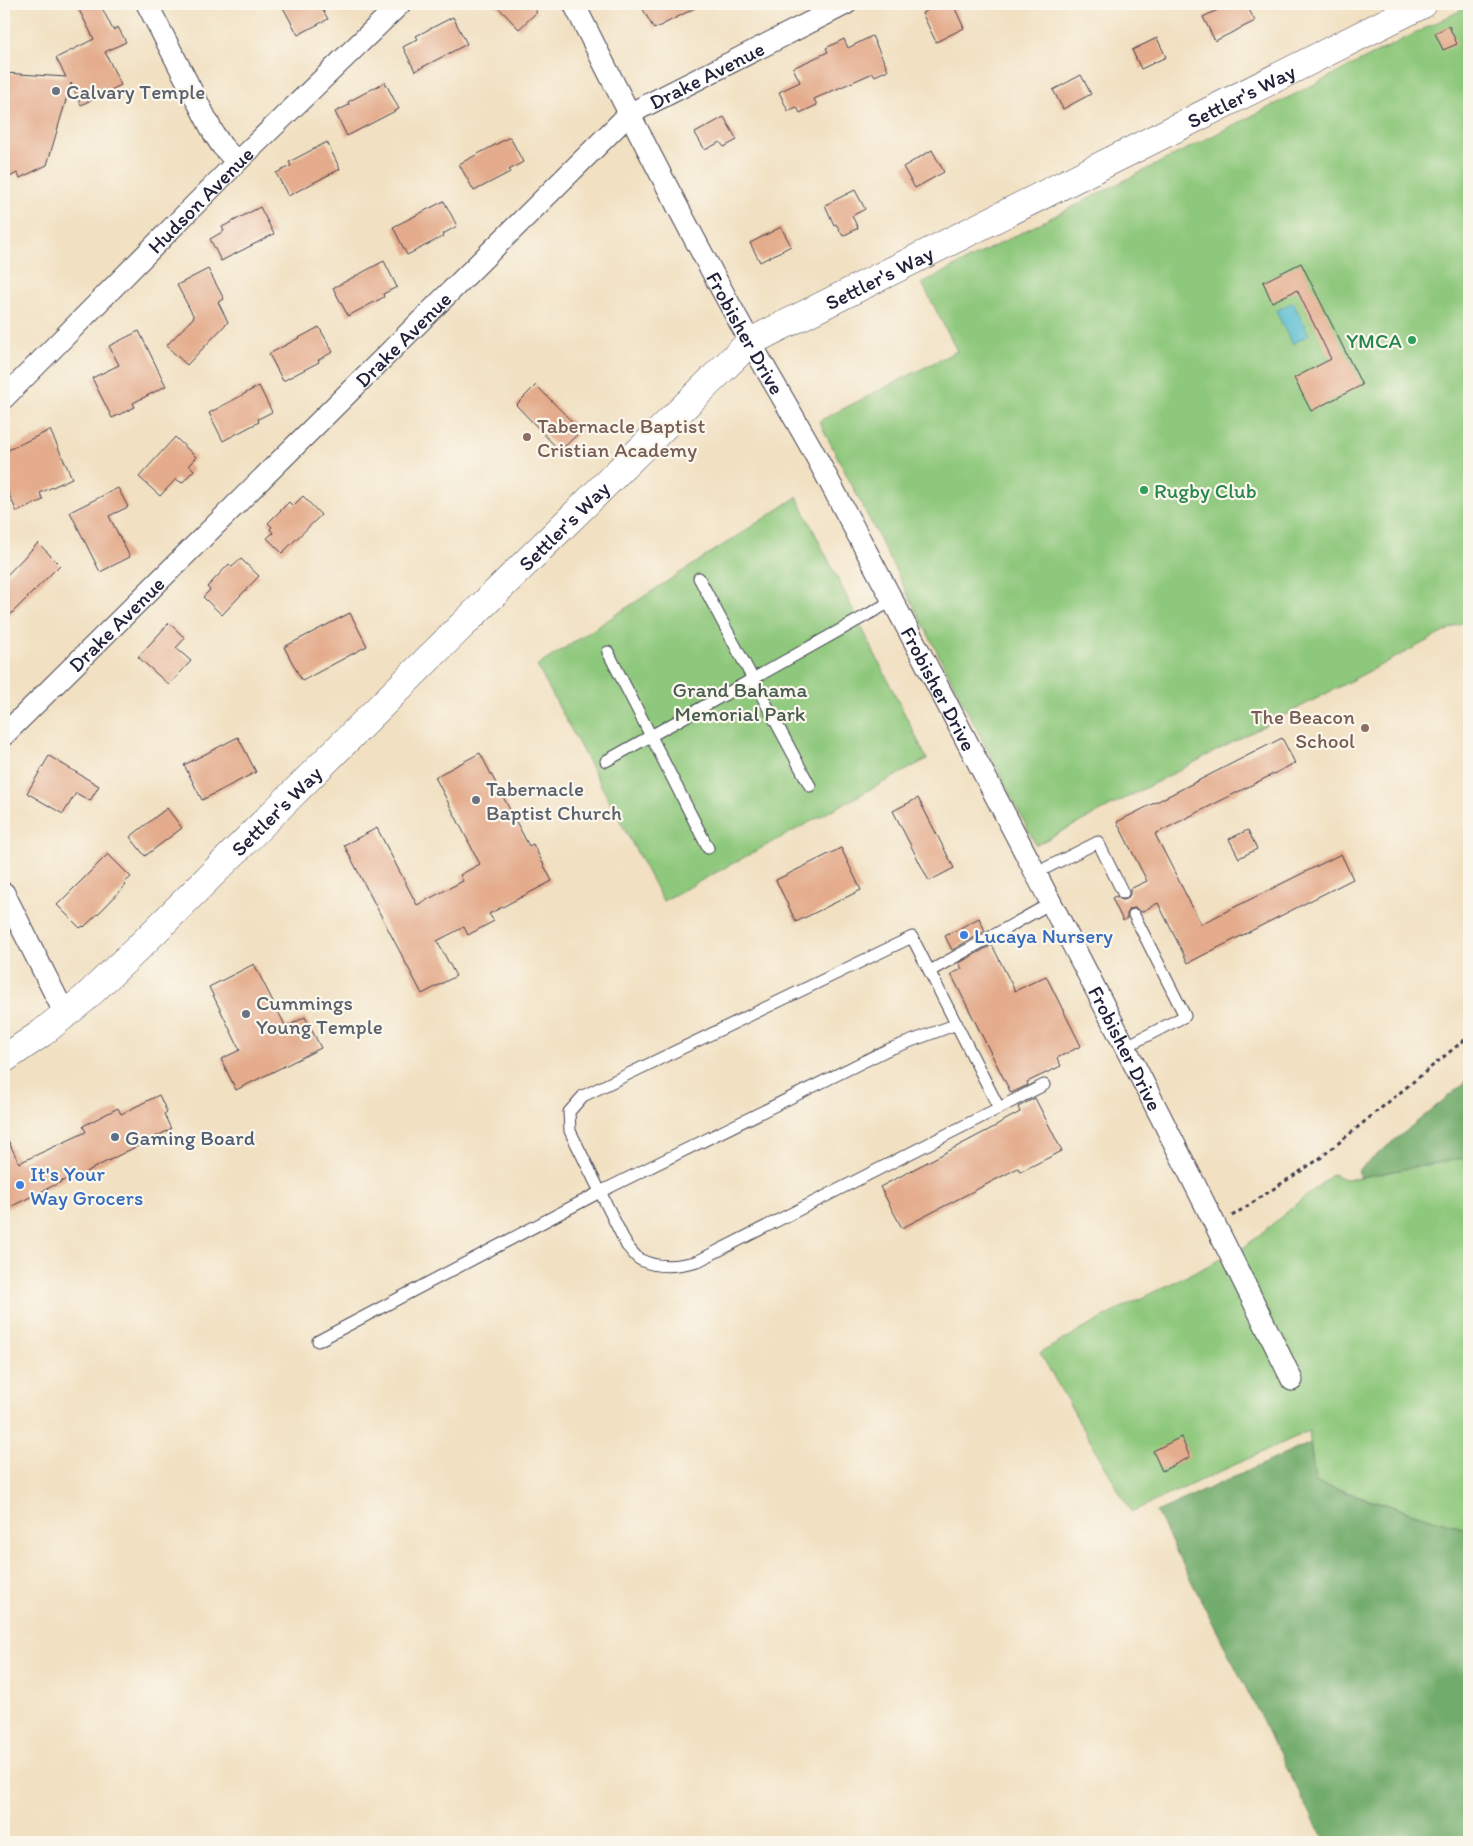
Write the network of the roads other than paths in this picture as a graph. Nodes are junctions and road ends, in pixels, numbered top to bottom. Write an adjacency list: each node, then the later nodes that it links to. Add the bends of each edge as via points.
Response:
1 (147, 4): 7 (street, via 214,134)
2 (400, 4): 7 (street, Hudson Avenue)
3 (574, 4): 6 (street, Frobisher Drive)
4 (846, 4): 6 (street, Drake Avenue)
5 (1423, 4): 8 (main road, Settler's Way)
6 (629, 114): 8 (street, Frobisher Drive); 14 (street, Drake Avenue)
7 (237, 162): 9 (street, Hudson Avenue)
8 (750, 342): 11 (street, Frobisher Drive, via 810,446); 25 (main road, Settler's Way, via 136,950)
9 (4, 398)
10 (699, 578): 13 (lane)
11 (892, 601): 13 (lane); 19 (street, Frobisher Drive)
12 (608, 652): 15 (lane)
13 (753, 679): 15 (lane); 17 (lane)
14 (4, 735)
15 (651, 736): 16 (lane); 18 (lane)
16 (606, 761)
17 (810, 786)
18 (708, 848)
19 (1036, 873): 21 (lane, via 1098,842); 22 (street, Frobisher Drive)
20 (4, 893): 25 (street)
21 (1123, 893)
22 (1051, 903): 24 (lane); 27 (street, Frobisher Drive)
23 (1134, 915): 27 (lane, via 1185,1016)
24 (930, 972): 26 (lane); 31 (lane, via 912,937 583,1096 569,1112 570,1131)
25 (65, 1014): 28 (main road, Settler's Way)
26 (957, 1024): 30 (lane); 31 (lane, via 887,1050)
27 (1125, 1047): 33 (street, Frobisher Drive)
28 (4, 1059)
29 (1044, 1085): 30 (lane)
30 (999, 1108): 31 (lane, via 698,1261 678,1266 658,1266 640,1260 627,1246)
31 (600, 1192): 32 (lane)
32 (318, 1342)
33 (1292, 1380)

